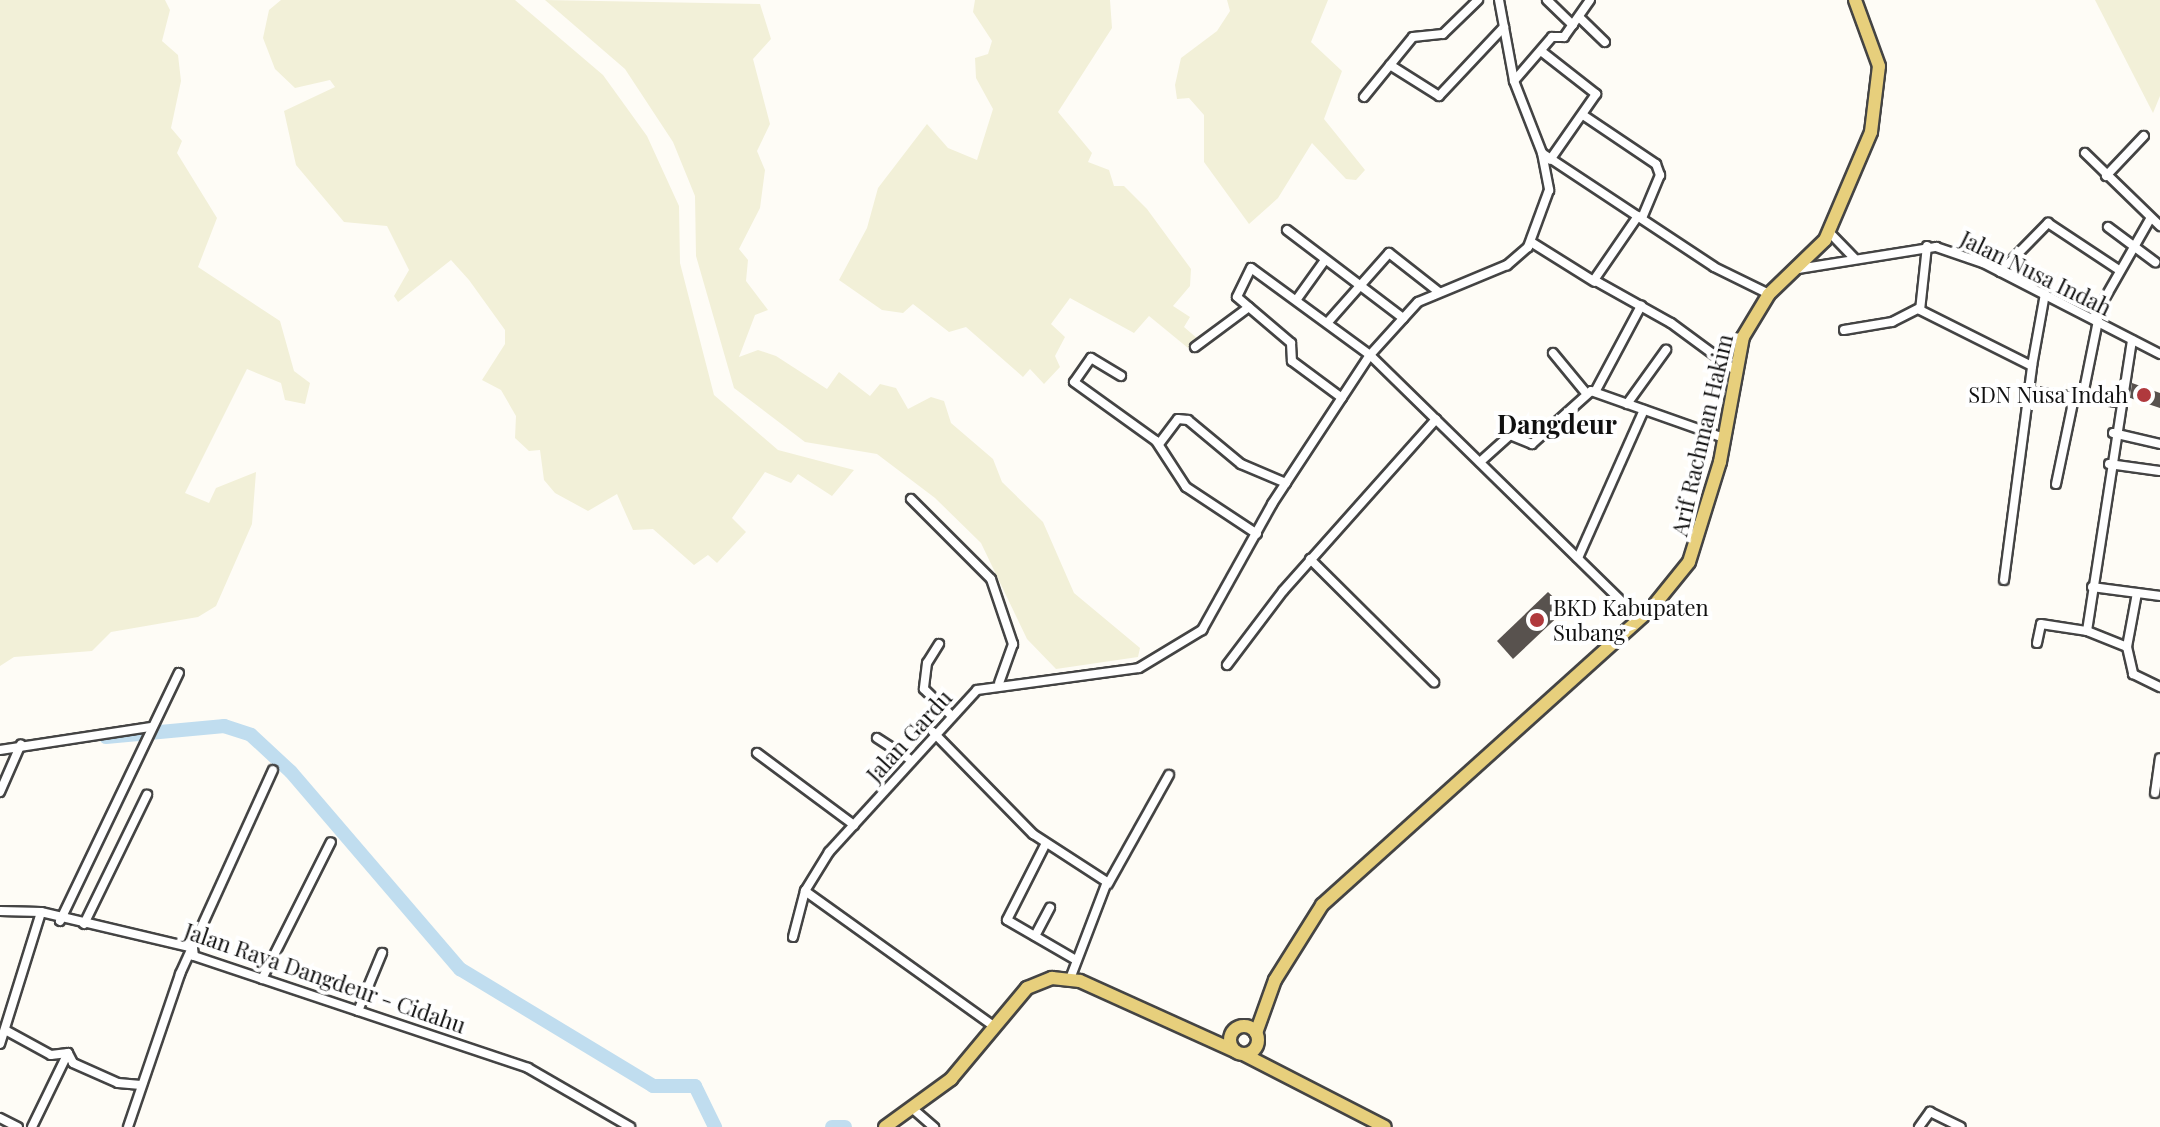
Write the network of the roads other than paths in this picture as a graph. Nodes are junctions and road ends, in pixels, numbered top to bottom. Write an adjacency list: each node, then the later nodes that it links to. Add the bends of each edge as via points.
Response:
1 (1478, 0): 11 (street, via 1443,34 1413,37)
2 (1499, 0): 8 (street)
3 (1547, 0): 7 (street)
4 (1590, 0): 6 (street)
5 (1855, 0): 24 (main road, Arif Rachman Hakim, via 1875,43 1879,86 1871,132)
6 (1579, 17): 7 (street); 9 (street)
7 (1573, 25): 10 (street)
8 (1504, 27): 11 (street, via 1439,96); 12 (street)
9 (1605, 42)
10 (1541, 51): 12 (street); 14 (street, via 1595,89)
11 (1390, 65): 13 (street)
12 (1514, 81): 17 (street)
13 (1364, 97)
14 (1583, 115): 17 (street); 19 (street, via 1656,164 1660,175)
15 (2144, 136): 18 (street)
16 (2085, 153): 18 (street)
17 (1546, 158): 19 (street); 25 (street, via 1545,213)
18 (2106, 176): 20 (street)
19 (1640, 217): 34 (street); 37 (street)
20 (2150, 219): 21 (street); 27 (street)
21 (2160, 226)
22 (2108, 227): 27 (street)
23 (1287, 230): 29 (street)
24 (1829, 232): 28 (street); 32 (main road, Arif Rachman Hakim)
25 (1531, 242): 34 (street); 36 (street, via 1507,265)
26 (1927, 246): 28 (street, Jalan Nusa Indah); 33 (street, Jalan Nusa Indah); 42 (street)
27 (2130, 246): 30 (street); 31 (street)
28 (1854, 258): 32 (street, Jalan Nusa Indah)
29 (1325, 260): 35 (street); 39 (street)
30 (2155, 262)
31 (2116, 268): 33 (street, via 2048,223); 44 (street)
32 (1797, 269): 37 (main road, Arif Rachman Hakim)
33 (2000, 272): 38 (street, Jalan Nusa Indah)
34 (1595, 282): 40 (street)
35 (1359, 287): 36 (street, via 1391,253); 43 (street); 45 (street)
36 (1439, 292): 43 (street)
37 (1769, 294): 54 (main road, Arif Rachman Hakim, via 1743,337)
38 (2045, 294): 44 (street, Jalan Nusa Indah); 53 (street)
39 (1297, 299): 41 (street, via 1253,268 1235,294); 45 (street)
40 (1641, 306): 54 (street); 57 (street)
41 (1249, 307): 48 (street); 58 (street, via 1291,343 1292,361)
42 (1919, 308): 46 (street, via 1892,322); 53 (street)
43 (1403, 318): 52 (street)
44 (2096, 320): 47 (street, Jalan Nusa Indah); 59 (street)
45 (1328, 322): 52 (street)
46 (1844, 330)
47 (2132, 340): 51 (street, Jalan Nusa Indah); 60 (street)
48 (1195, 347)
49 (1666, 350): 61 (street)
50 (1553, 353): 57 (street)
51 (2160, 354)
52 (1374, 359): 58 (street); 63 (street)
53 (2032, 366): 56 (street)
54 (1736, 371): 65 (main road, Arif Rachman Hakim)
55 (1121, 376): 66 (street, via 1091,358 1074,382)
56 (2026, 391): 59 (street); 77 (street)
57 (1591, 392): 61 (street); 68 (street, via 1532,444 1510,435)
58 (1342, 398): 71 (street)
59 (2078, 399): 60 (street); 72 (street)
60 (2118, 402): 64 (street)
61 (1627, 404): 62 (street)
62 (1644, 410): 65 (street); 75 (street)
63 (1436, 419): 68 (street); 76 (street)
64 (2113, 433): 67 (street); 69 (street)
65 (1724, 438): 81 (main road, Arif Rachman Hakim, via 1695,550)
66 (1159, 444): 71 (street, via 1178,419 1188,420 1241,464); 74 (street, via 1186,487)
67 (2160, 444)
68 (1480, 462): 75 (street)
69 (2109, 464): 70 (street); 78 (street)
70 (2160, 471)
71 (1286, 483): 74 (street)
72 (2056, 484)
73 (911, 499): 89 (street, via 991,579 1013,644)
74 (1257, 534): 89 (street, Jalan Gardu, via 1198,636 1128,670)
75 (1578, 558): 81 (street)
76 (1310, 559): 86 (street); 88 (street)
77 (2004, 580)
78 (2092, 587): 79 (street); 82 (street)
79 (2137, 593): 80 (street); 85 (street)
80 (2160, 596)
81 (1640, 619): 122 (main road, Arif Rachman Hakim, via 1350,875 1309,922)
82 (2087, 631): 83 (street, via 2041,624); 85 (street)
83 (2037, 643)
84 (939, 644): 91 (street, via 924,689)
85 (2127, 647): 90 (street, via 2135,678)
86 (1227, 665)
87 (179, 673): 92 (street)
88 (1434, 682)
89 (999, 683): 91 (street, Jalan Gardu)
90 (2160, 687)
91 (949, 713): 93 (street, Jalan Gardu)
92 (151, 729): 95 (street); 113 (street)
93 (933, 732): 99 (street, Jalan Gardu); 107 (street)
94 (877, 738): 99 (street)
95 (19, 747): 96 (street); 102 (street)
96 (0, 750)
97 (757, 753): 105 (street)
98 (2160, 758): 103 (street)
99 (909, 759): 105 (street, Jalan Gardu)
100 (273, 770): 117 (street)
101 (1169, 775): 108 (street)
102 (0, 792)
103 (2155, 793)
104 (147, 795): 114 (street)
105 (854, 825): 109 (street, Jalan Gardu)
106 (331, 842): 120 (street)
107 (1045, 845): 108 (street); 115 (street, via 1007,918)
108 (1108, 884): 119 (street)
109 (805, 891): 116 (street, Jalan Gardu); 125 (street)
110 (1050, 908): 115 (street)
111 (0, 911): 112 (street)
112 (41, 912): 113 (street, Jalan Raya Dangdeur - Cidahu); 126 (street)
113 (60, 921): 114 (street, Jalan Raya Dangdeur - Cidahu)
114 (84, 924): 117 (street, Jalan Raya Dangdeur - Cidahu)
115 (1035, 936): 119 (street)
116 (793, 937)
117 (193, 948): 120 (street, Jalan Raya Dangdeur - Cidahu, via 194,956); 132 (street)
118 (382, 953): 123 (street)
119 (1076, 960): 121 (street)
120 (262, 979): 123 (street, Jalan Raya Dangdeur - Cidahu)
121 (1070, 979): 125 (main road, via 1027,988); 129 (main road)
122 (1263, 1008): 124 (main road); 127 (main road, Arif Rachman Hakim)
123 (358, 1011): 138 (street, Jalan Raya Dangdeur - Cidahu, via 528,1068)
124 (1244, 1026): 127 (main road); 129 (main road)
125 (995, 1027): 133 (main road)
126 (7, 1031): 128 (street); 130 (street, via 51,1055)
127 (1257, 1038): 129 (main road); 131 (main road)
128 (0, 1044)
129 (1237, 1048): 131 (main road)
130 (68, 1053): 132 (street, via 89,1071); 136 (street)
131 (1271, 1072): 141 (main road)
132 (141, 1085): 137 (street)
133 (913, 1109): 139 (main road); 140 (street)
134 (0, 1118): 135 (street)
135 (18, 1127)
136 (32, 1127)
137 (128, 1127)
138 (630, 1127)
139 (885, 1127)
140 (934, 1127)
141 (1385, 1127)
142 (1919, 1127): 143 (street, via 1930,1112)
143 (1961, 1127)

